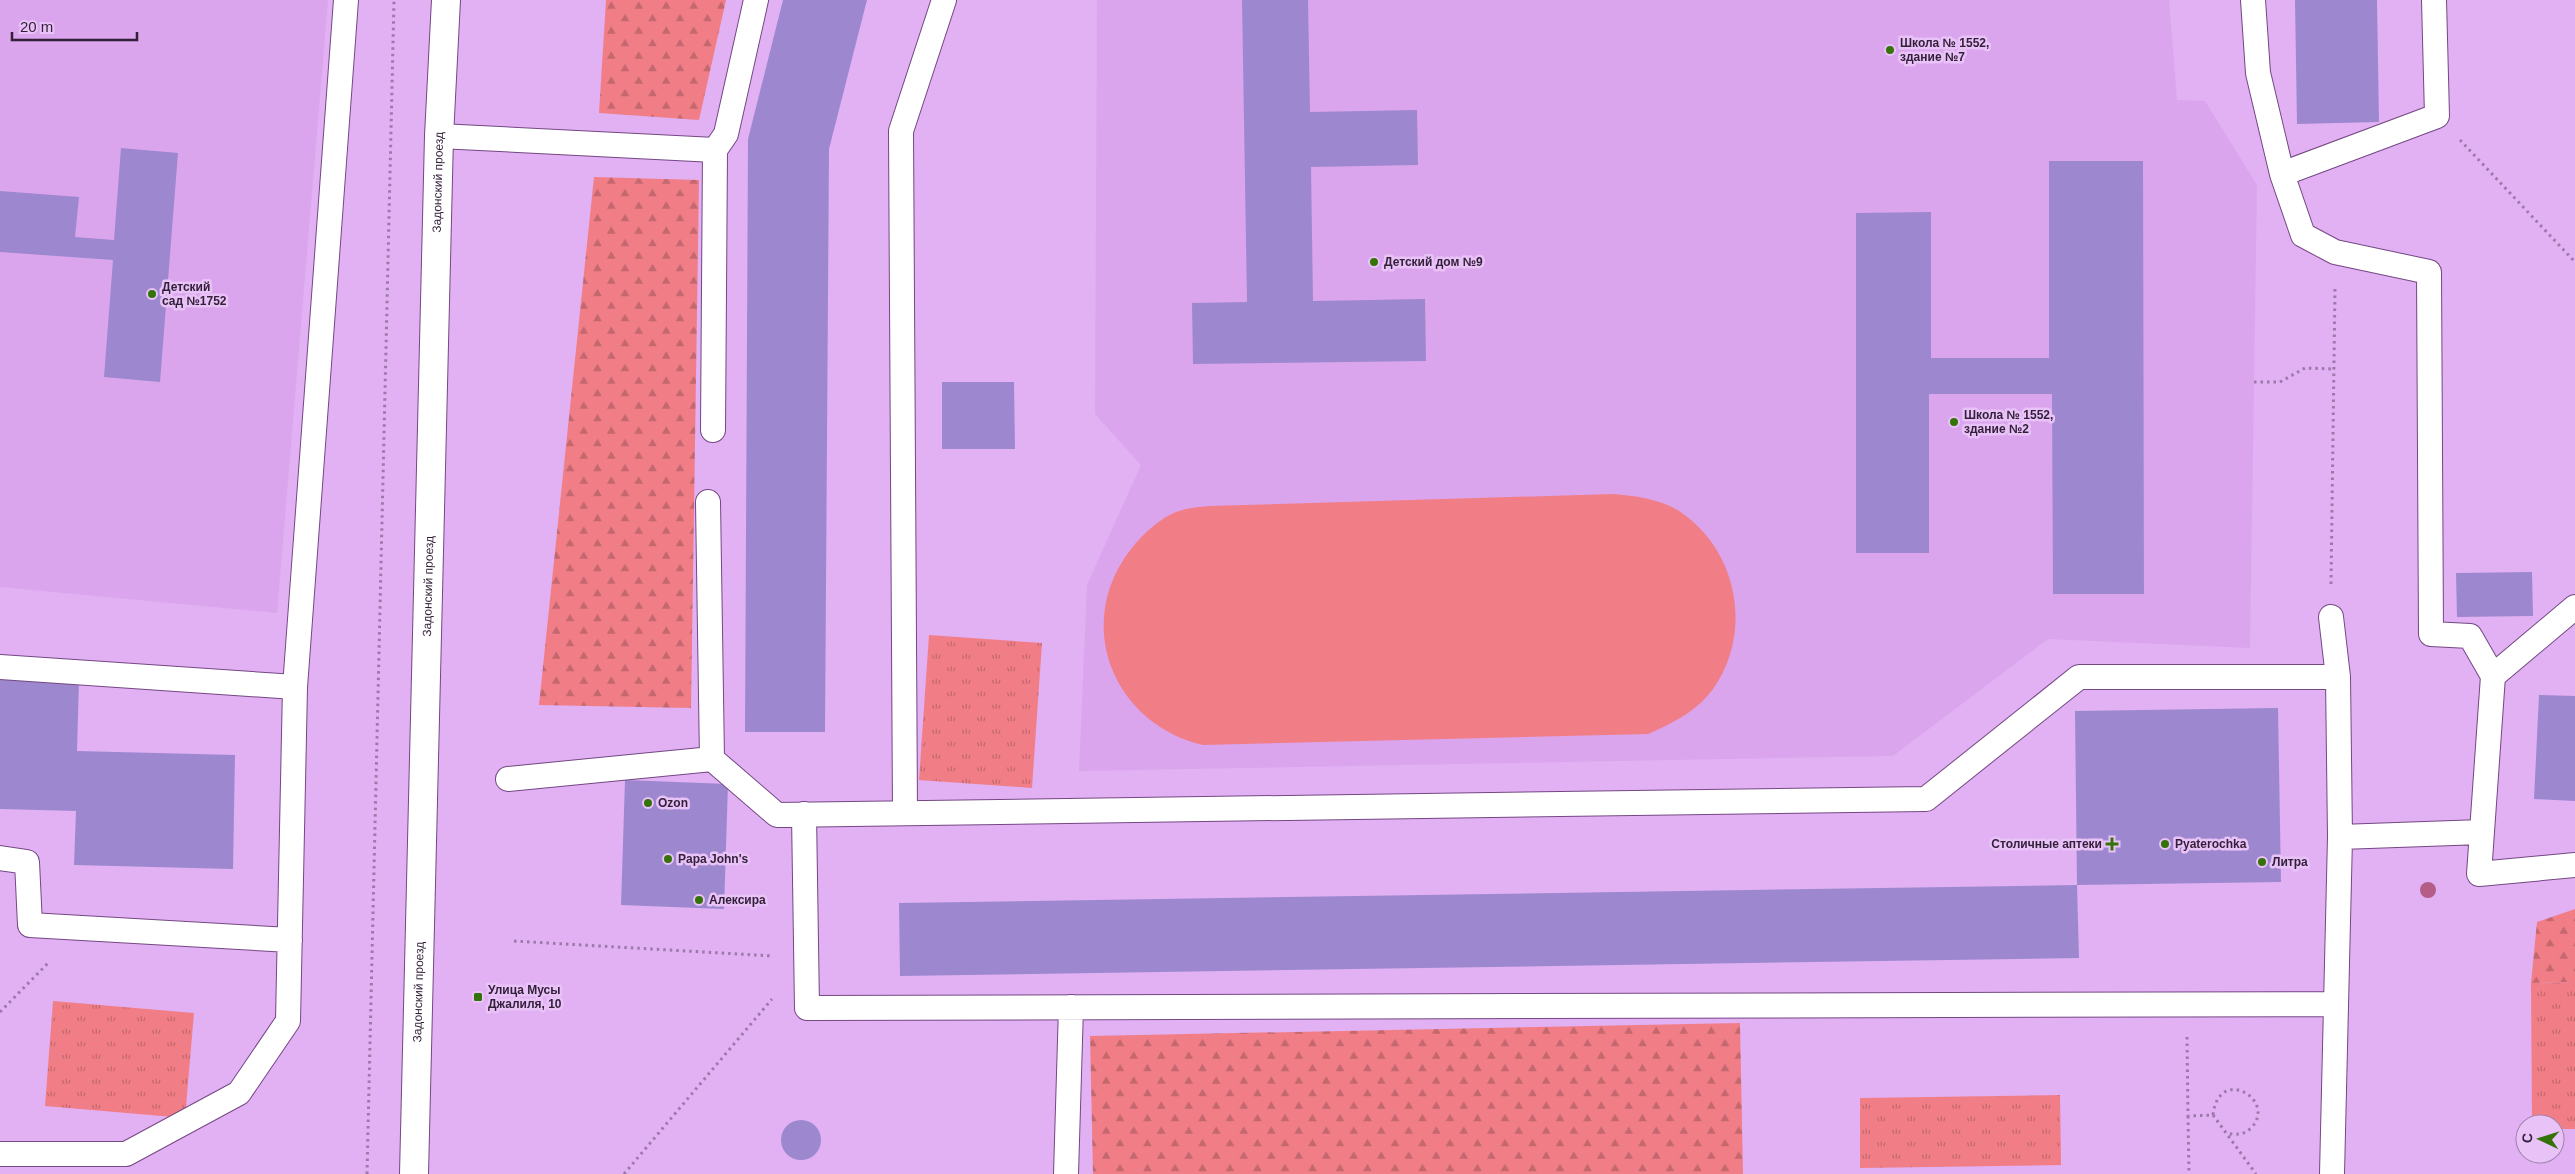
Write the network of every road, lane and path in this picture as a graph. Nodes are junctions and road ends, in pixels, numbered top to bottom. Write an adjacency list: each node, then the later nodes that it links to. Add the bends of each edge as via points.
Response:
1 (346, 0): 23 (lane)
2 (394, 0): 44 (path)
3 (446, 0): 9 (street, Задонский проезд)
4 (756, 0): 10 (lane, via 726,134)
5 (944, 0): 26 (lane, via 901,131)
6 (2254, 0): 11 (lane, via 2258,73)
7 (2434, 0): 8 (lane)
8 (2437, 116): 11 (lane); 13 (path)
9 (439, 136): 10 (lane); 45 (street, Задонский проезд)
10 (715, 150): 16 (lane)
11 (2282, 174): 12 (lane, via 2303,235)
12 (2335, 252): 14 (path); 22 (lane, via 2429,272 2431,634 2470,636)
13 (2575, 262)
14 (2333, 369): 15 (path, via 2305,368 2280,382); 19 (path)
15 (2254, 382)
16 (713, 430)
17 (708, 502): 24 (lane)
18 (2575, 607): 22 (lane)
19 (2330, 617): 21 (lane)
20 (0, 667): 23 (lane)
21 (2338, 676): 26 (lane, via 2079,677 1926,799); 29 (lane)
22 (2493, 676): 28 (lane)
23 (295, 687): 33 (lane)
24 (712, 759): 25 (lane); 27 (lane, via 777,814)
25 (508, 779)
26 (905, 812): 27 (lane)
27 (804, 814): 35 (lane)
28 (2482, 832): 29 (lane); 31 (lane, via 2479,874)
29 (2340, 836): 37 (lane)
30 (0, 858): 32 (lane, via 27,862 30,925)
31 (2575, 865)
32 (82, 928): 33 (lane); 39 (path)
33 (290, 940): 43 (lane, via 288,1021 239,1093 126,1154)
34 (514, 940): 35 (path)
35 (806, 958): 38 (lane, via 807,1008); 46 (path)
36 (2186, 1004): 37 (lane); 38 (lane); 41 (path)
37 (2336, 1004): 50 (lane)
38 (1071, 1007): 47 (lane)
39 (0, 1012)
40 (2213, 1115): 41 (path); 42 (path); 42 (path, via 2214,1104 2220,1095 2230,1090 2250,1095 2257,1104 2255,1125 2247,1132)
41 (2188, 1116): 48 (path)
42 (2226, 1133): 49 (path)
43 (0, 1154)
44 (367, 1174)
45 (414, 1174)
46 (624, 1174)
47 (1066, 1174)
48 (2189, 1174)
49 (2256, 1174)
50 (2332, 1174)

